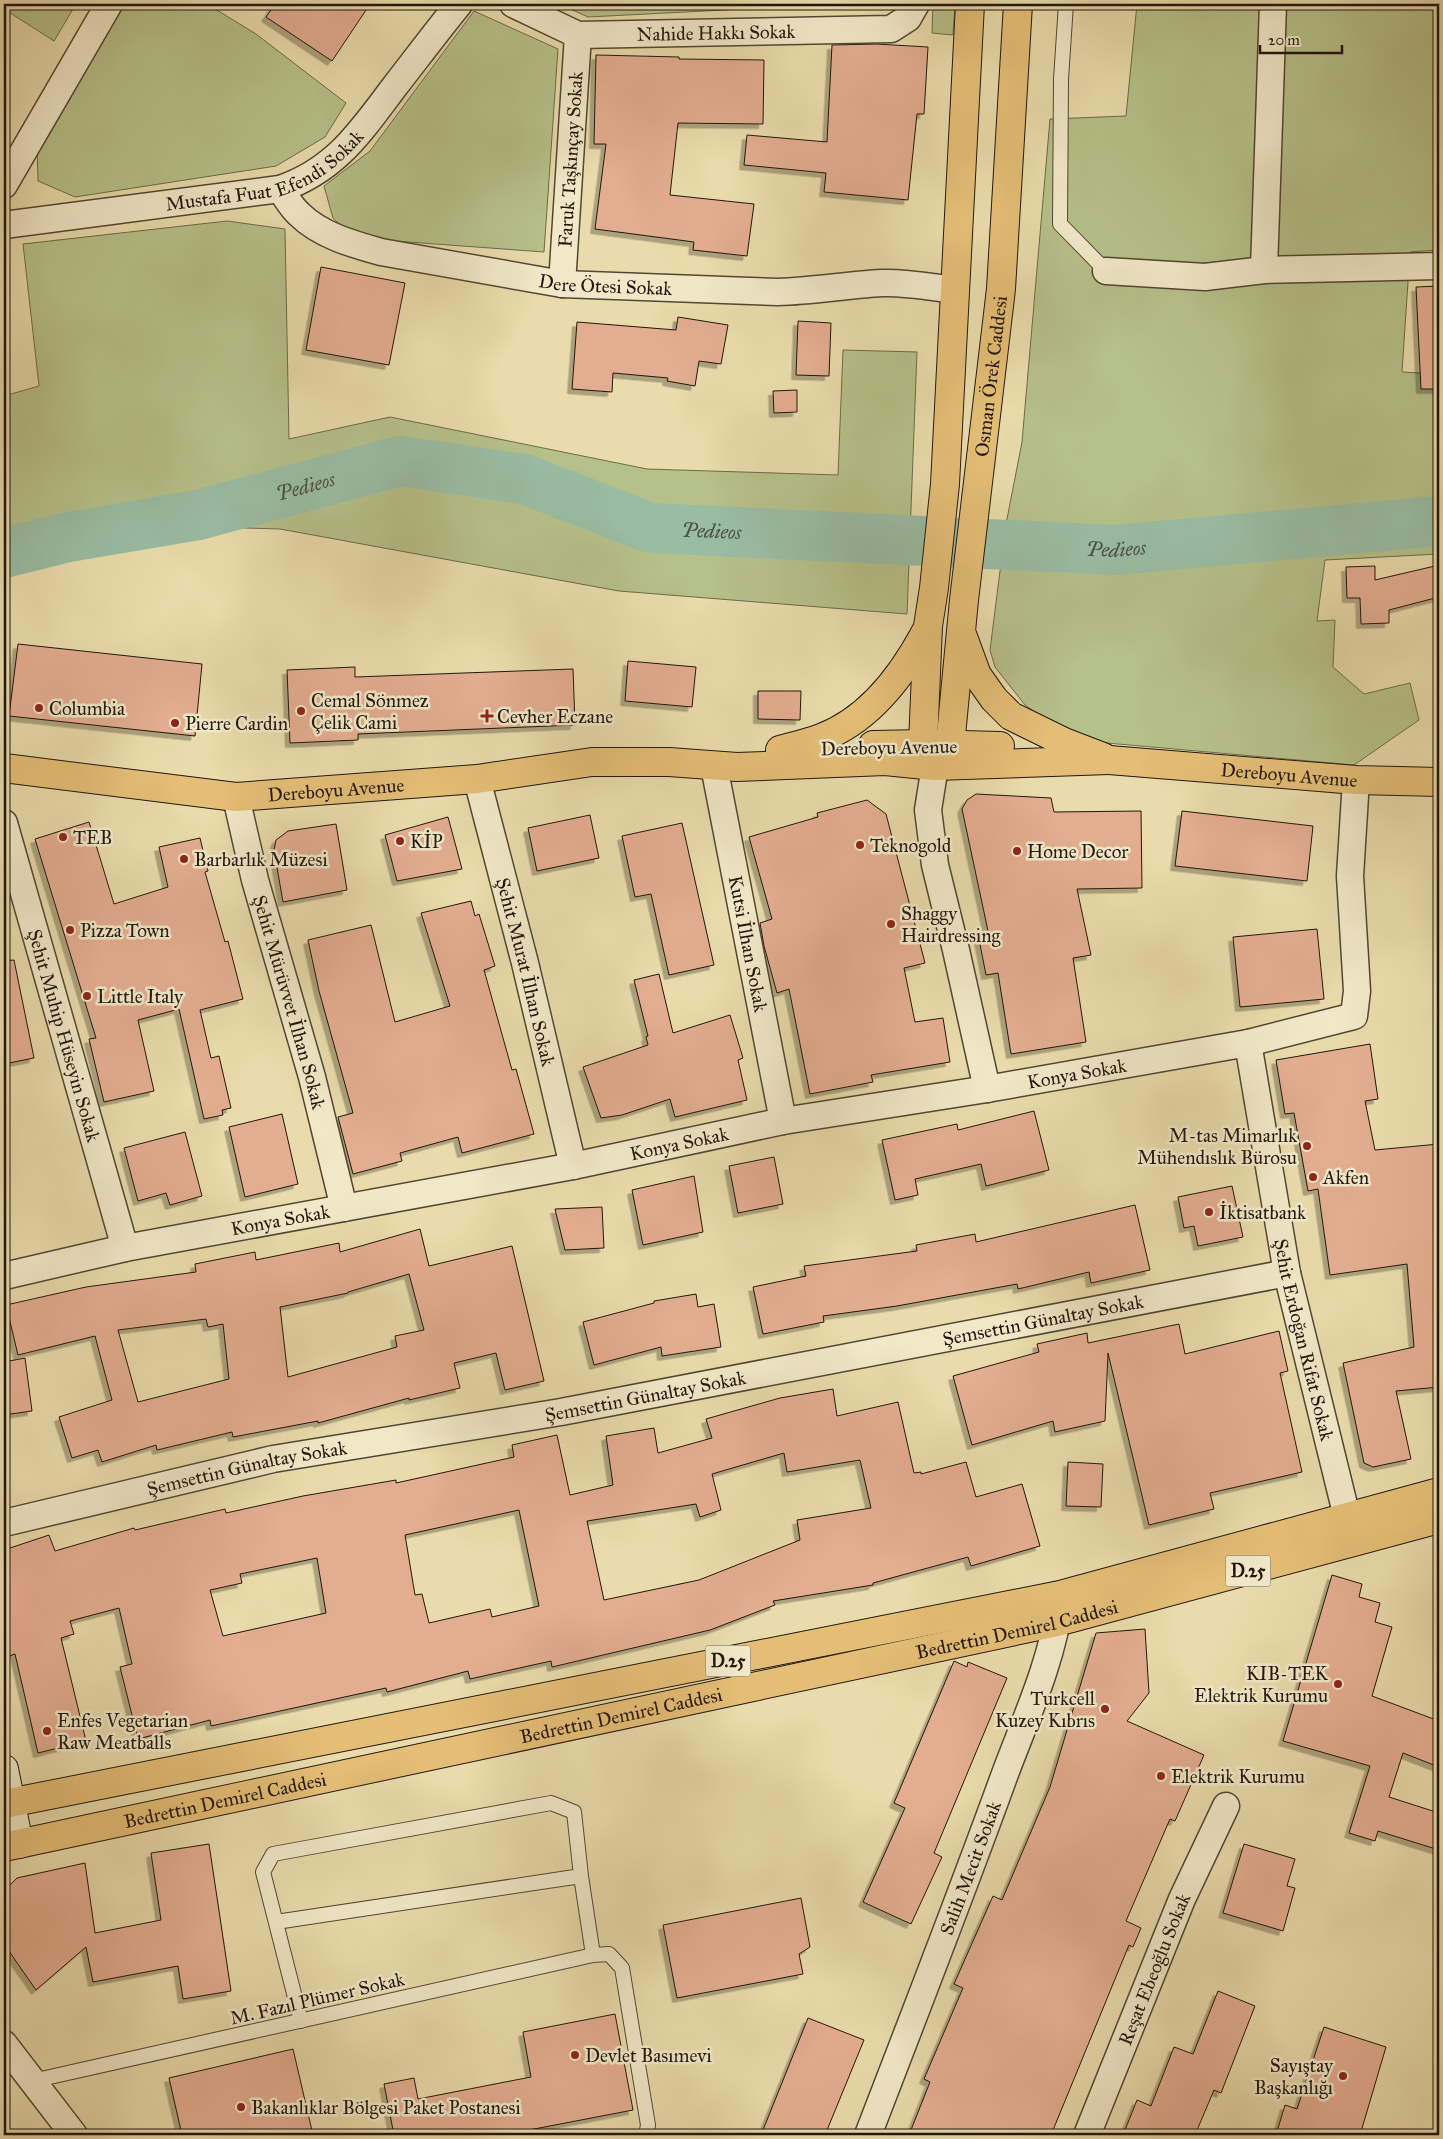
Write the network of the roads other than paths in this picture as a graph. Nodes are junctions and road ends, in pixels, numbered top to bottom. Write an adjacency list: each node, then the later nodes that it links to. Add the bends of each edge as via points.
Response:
1 (109, 4): 10 (street)
2 (458, 4): 11 (street, Mustafa Fuat Efendi Sokak, via 352,143 314,174)
3 (513, 4): 9 (street, Nahide Hakkı Sokak)
4 (916, 4): 9 (street, Nahide Hakkı Sokak, via 908,18 891,29)
5 (970, 4): 17 (main road, Osman Örek Caddesi)
6 (1018, 4): 19 (main road, Osman Örek Caddesi, via 1001,289)
7 (1066, 4): 15 (lane, via 1061,78 1060,224)
8 (1273, 4): 14 (street)
9 (578, 35): 16 (street, Faruk Taşkınçay Sokak)
10 (4, 185)
11 (280, 189): 12 (street, Mustafa Fuat Efendi Sokak); 16 (street, Dere Ötesi Sokak, via 297,213 312,226 355,245)
12 (4, 225)
13 (1439, 266): 14 (street)
14 (1264, 270): 15 (street, via 1205,276)
15 (1106, 271)
16 (562, 284): 17 (street, Dere Ötesi Sokak, via 778,292 902,283)
17 (955, 290): 18 (main road, Osman Örek Caddesi, via 945,484)
18 (928, 626): 20 (main road, via 896,681 862,712 822,738); 21 (main road, Osman Örek Caddesi)
19 (960, 628): 21 (main road, Osman Örek Caddesi); 22 (main road, via 977,675 1011,716)
20 (780, 750): 21 (main road, Dereboyu Avenue); 23 (main road, Dereboyu Avenue, via 730,749)
21 (936, 752): 22 (main road, Dereboyu Avenue); 24 (main road, Dereboyu Avenue, via 884,761); 32 (street, via 928,810 935,865)
22 (1110, 760): 27 (main road, Dereboyu Avenue)
23 (669, 762): 24 (main road, Dereboyu Avenue); 26 (main road, Dereboyu Avenue, via 592,762)
24 (714, 766): 33 (street, Kutsi İlhan Sokak)
25 (4, 768): 29 (main road, Dereboyu Avenue)
26 (477, 779): 29 (main road, Dereboyu Avenue); 34 (street, Şehit Murat İlhan Sokak)
27 (1356, 780): 28 (main road, Dereboyu Avenue); 31 (street, Konya Sokak, via 1350,876 1357,991 1354,1016)
28 (1439, 782)
29 (236, 797): 35 (street, Şehit Mürüvvet İlhan Sokak)
30 (4, 823): 36 (street, Şehit Muhip Hüseyin Sokak)
31 (1248, 1043): 32 (street, Konya Sokak); 37 (street, Şehit Erdoğan Rifat Sokak)
32 (987, 1089): 33 (street, Konya Sokak)
33 (783, 1121): 34 (street, Konya Sokak)
34 (573, 1166): 35 (street, Konya Sokak)
35 (344, 1208): 36 (street, Konya Sokak)
36 (125, 1248): 38 (street, Konya Sokak)
37 (1287, 1273): 40 (street, Şehit Erdoğan Rifat Sokak); 42 (street, Şemsettin Günaltay Sokak, via 560,1412 273,1459)
38 (4, 1276)
39 (1439, 1492): 40 (main road, Bedrettin Demirel Caddesi / D.25)
40 (1347, 1518): 43 (main road, Bedrettin Demirel Caddesi / D.25)
41 (1439, 1519): 44 (main road, Bedrettin Demirel Caddesi / D.25)
42 (4, 1523)
43 (1060, 1595): 44 (street, Salih Mecit Sokak); 46 (main road, Bedrettin Demirel Caddesi / D.25)
44 (1057, 1622): 48 (main road, Bedrettin Demirel Caddesi / D.25); 57 (street, Salih Mecit Sokak, via 1046,1662 977,1851)
45 (4, 1769): 46 (street)
46 (7, 1804): 48 (street)
47 (1226, 1806): 58 (street, Reşat Ebeoğlu Sokak, via 1182,1899)
48 (11, 1846)
49 (581, 1876): 50 (lane); 50 (lane, via 574,1812 551,1804 273,1854 263,1872); 51 (lane)
50 (276, 1922): 52 (lane)
51 (593, 1955): 52 (lane, M. Fazıl Plümer Sokak); 56 (lane, M. Fazıl Plümer Sokak, via 609,1954 622,1968 648,2125)
52 (301, 2021): 54 (lane, M. Fazıl Plümer Sokak)
53 (4, 2044): 54 (street)
54 (32, 2081): 55 (street)
55 (74, 2135)
56 (646, 2135)
57 (868, 2135)
58 (1087, 2135)

